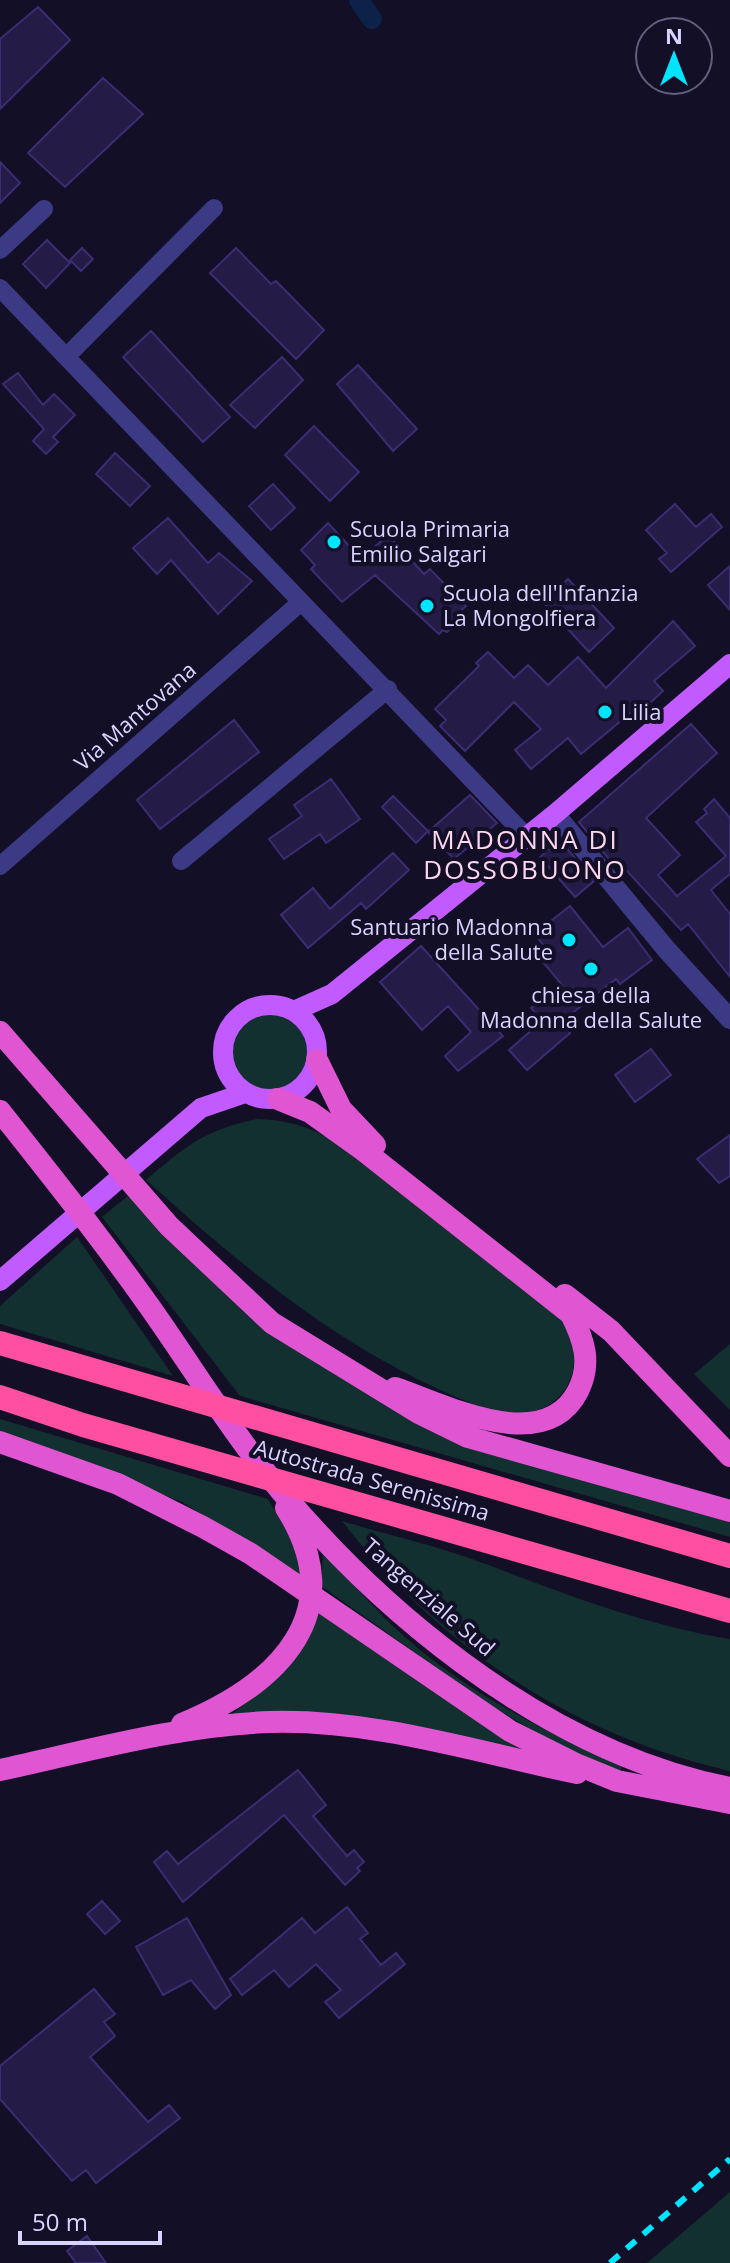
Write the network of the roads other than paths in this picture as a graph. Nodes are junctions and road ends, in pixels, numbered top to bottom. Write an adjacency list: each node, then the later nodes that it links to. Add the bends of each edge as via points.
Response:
1 (214, 208): 5 (street)
2 (44, 209): 3 (street)
3 (0, 250)
4 (0, 288): 5 (street)
5 (66, 357): 6 (street)
6 (301, 602): 8 (street); 12 (street, Via Mantovana)
7 (730, 664): 9 (main road)
8 (388, 689): 10 (street); 11 (street)
9 (555, 814): 10 (main road); 15 (street)
10 (526, 836): 13 (main road)
11 (181, 861)
12 (0, 866)
13 (332, 994): 14 (main road); 16 (main road)
14 (294, 1011): 16 (main road); 19 (main road, via 272,1005 240,1015 226,1033)
15 (730, 1019)
16 (310, 1027): 18 (main road)
17 (0, 1032): 26 (highway, via 169,1226 272,1323)
18 (317, 1060): 21 (main road, via 308,1081); 30 (highway, via 341,1109 368,1140 611,1331)
19 (224, 1066): 20 (main road); 22 (main road)
20 (245, 1093): 21 (main road); 22 (main road)
21 (278, 1099): 26 (highway, via 310,1112 363,1150 571,1314 585,1343 586,1369 575,1396 550,1417 529,1424 482,1419)
22 (201, 1108): 24 (main road)
23 (0, 1111): 29 (highway, Tangenziale Sud, via 138,1290)
24 (0, 1281)
25 (0, 1343): 32 (highway, Autostrada Serenissima)
26 (349, 1371): 31 (highway, via 468,1437)
27 (0, 1397): 33 (highway, Autostrada Serenissima)
28 (0, 1442): 36 (highway, via 118,1484 251,1554 510,1731)
29 (251, 1453): 34 (highway, via 309,1550 310,1611 283,1655 226,1705); 37 (highway, Tangenziale Sud, via 358,1575 460,1663 581,1737 697,1781)
30 (730, 1456)
31 (730, 1511)
32 (730, 1556)
33 (730, 1611)
34 (128, 1742): 35 (highway); 36 (highway, via 232,1725 331,1724)
35 (0, 1770)
36 (617, 1781): 38 (highway)
37 (730, 1788)
38 (730, 1803)

